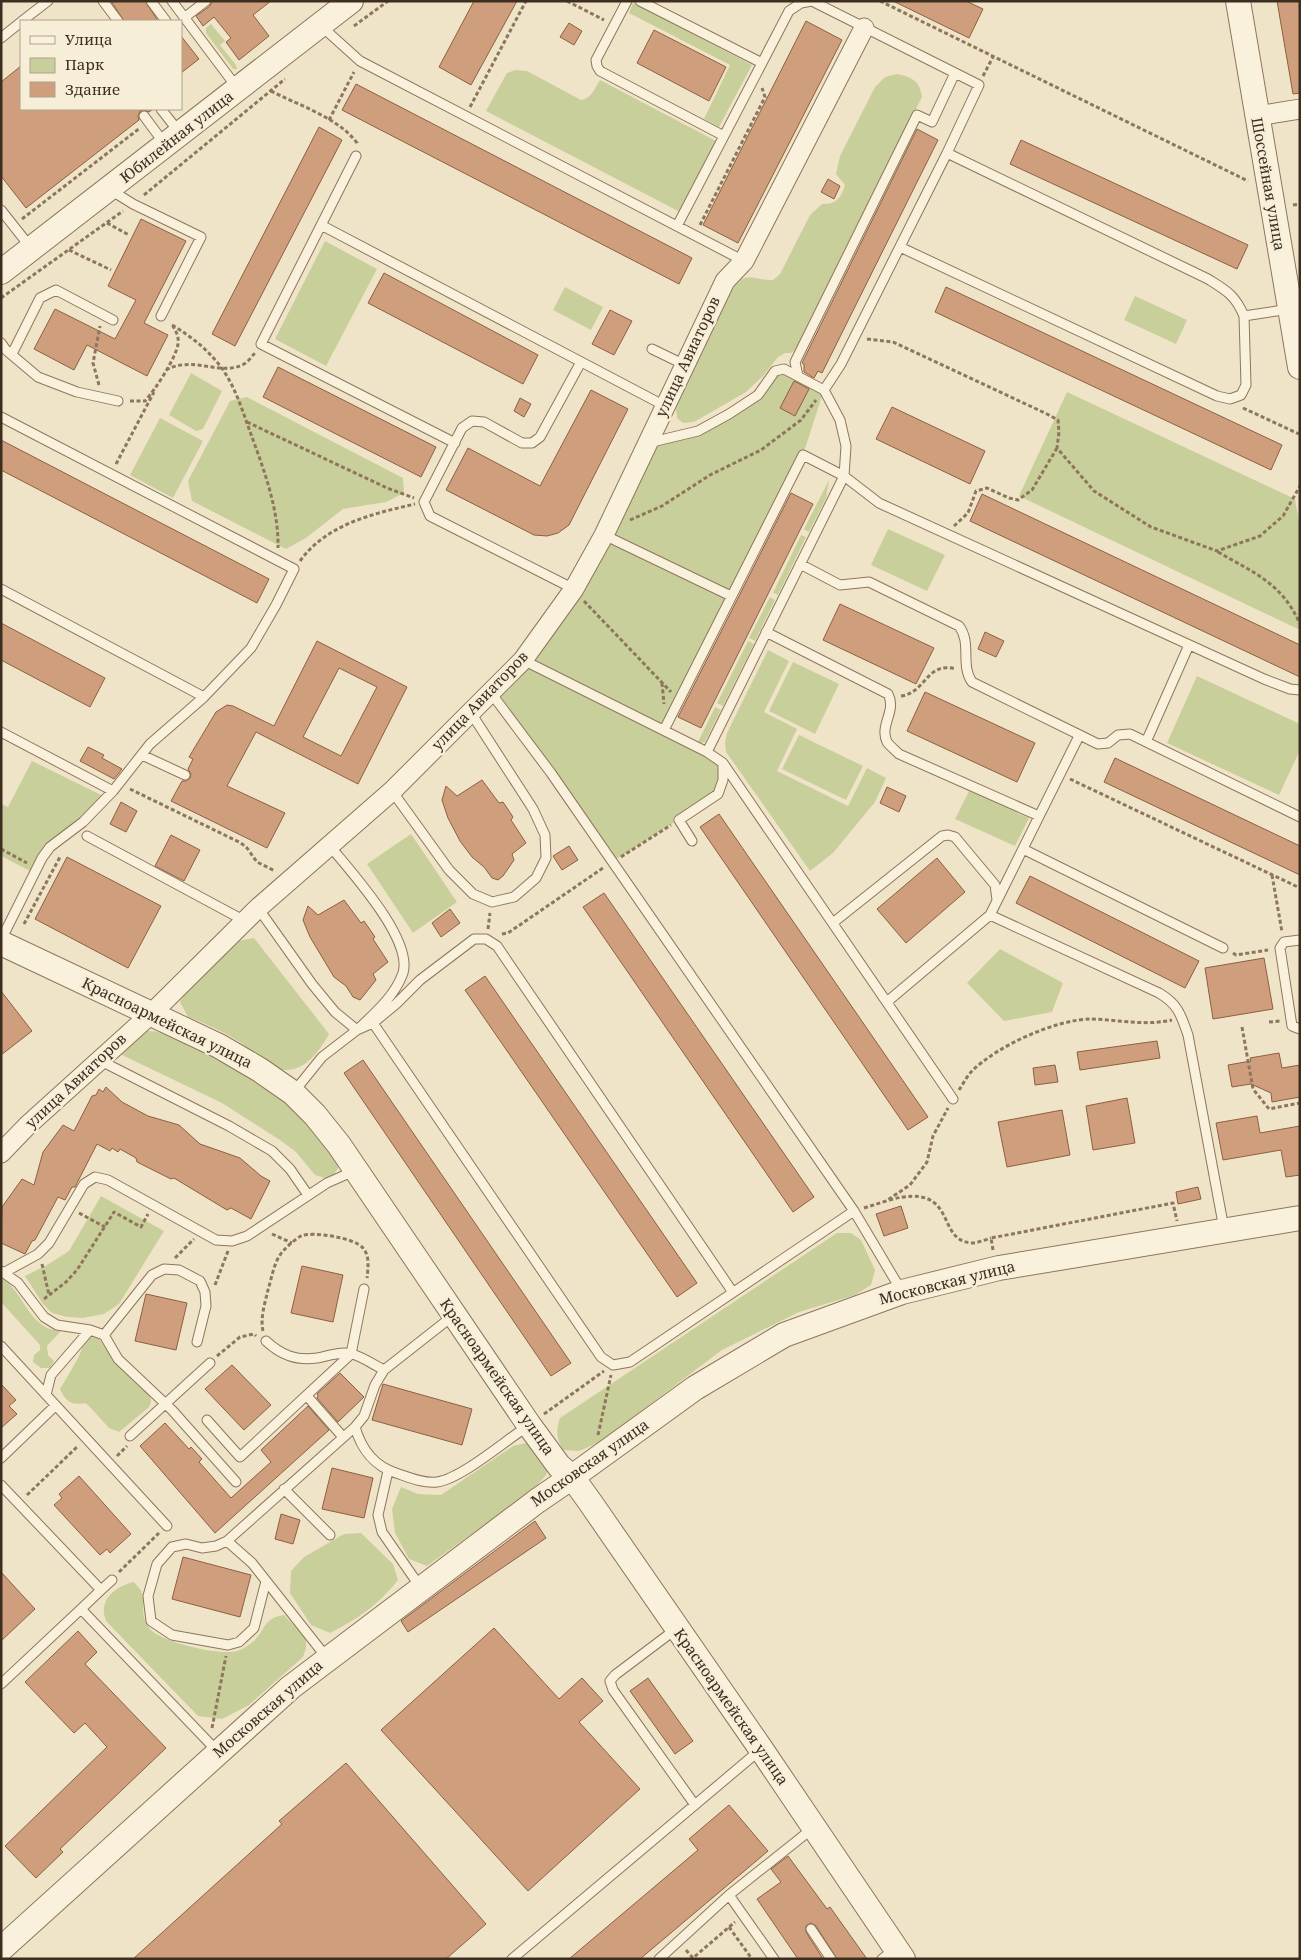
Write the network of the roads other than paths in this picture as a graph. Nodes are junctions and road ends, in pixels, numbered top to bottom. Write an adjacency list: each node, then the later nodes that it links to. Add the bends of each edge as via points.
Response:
1 (48, 1): 12 (lane)
2 (103, 1): 13 (lane)
3 (151, 1): 14 (lane)
4 (172, 1): 11 (lane)
5 (206, 1): 11 (lane)
6 (351, 1): 17 (street, Юбилейная улица)
7 (627, 1): 26 (lane, via 596,60 600,71)
8 (640, 1): 19 (lane)
9 (812, 1): 16 (lane); 19 (lane, via 801,3 789,11)
10 (1238, 1): 24 (street, Шоссейная улица)
11 (184, 18): 21 (lane)
12 (24, 20)
13 (117, 20)
14 (165, 20)
15 (20, 24): 18 (lane)
16 (864, 28): 20 (lane); 36 (street, улица Авиаторов)
17 (328, 32): 21 (street, Юбилейная улица); 33 (lane, via 360,60)
18 (1, 38)
19 (762, 63): 26 (lane)
20 (955, 73): 28 (lane, via 980,85); 48 (lane, via 932,122 917,115 795,362)
21 (239, 89): 27 (street, Юбилейная улица)
22 (1300, 109): 24 (street)
23 (161, 110): 27 (lane)
24 (1257, 116): 38 (street, Шоссейная улица)
25 (146, 119): 27 (lane)
26 (724, 136): 33 (lane)
27 (173, 140): 30 (street, Юбилейная улица)
28 (947, 153): 34 (lane); 40 (lane, via 1208,279 1237,300)
29 (356, 156): 32 (lane)
30 (109, 189): 35 (street, Юбилейная улица); 39 (lane, via 201,237)
31 (1, 210): 35 (lane)
32 (321, 225): 45 (lane); 53 (lane, via 261,344)
33 (677, 226): 36 (lane)
34 (900, 247): 40 (lane, via 1217,396 1230,399 1241,395 1246,385); 49 (lane, via 841,364)
35 (32, 248): 37 (street, Юбилейная улица)
36 (744, 261): 46 (street, улица Авиаторов, via 725,281)
37 (1, 272)
38 (1290, 309): 40 (lane); 47 (street, Шоссейная улица)
39 (161, 316)
40 (1244, 316)
41 (113, 320): 44 (lane, via 56,290 40,298)
42 (1, 343): 44 (lane)
43 (652, 349): 46 (lane)
44 (12, 354): 50 (lane, via 38,378 76,392)
45 (581, 362): 51 (lane); 53 (lane, via 540,438 532,443 522,443 484,422 472,421 462,428)
46 (685, 365): 51 (street, улица Авиаторов)
47 (1300, 367)
48 (798, 376): 49 (lane); 54 (lane, via 779,369 758,395 729,414 698,431)
49 (824, 390): 55 (lane, via 840,420 846,446)
50 (118, 401)
51 (665, 406): 54 (street, улица Авиаторов)
52 (1, 417): 66 (lane, via 294,569 251,648)
53 (455, 443): 59 (lane, via 424,502 430,516)
54 (648, 443): 56 (street, улица Авиаторов)
55 (844, 476): 57 (lane); 60 (lane, via 803,455); 62 (lane, via 879,503)
56 (606, 532): 59 (street, улица Авиаторов); 60 (lane)
57 (800, 564): 61 (lane); 71 (lane, via 840,585 868,582 959,626 965,633 967,674 972,682)
58 (1, 589): 66 (lane)
59 (574, 589): 63 (street, улица Авиаторов)
60 (731, 596): 68 (lane, via 679,700)
61 (766, 632): 73 (lane); 79 (lane, via 888,694 892,706 885,733 888,743 899,754)
62 (1189, 645): 64 (lane, via 1264,679); 72 (lane)
63 (522, 660): 65 (street, улица Авиаторов); 68 (lane)
64 (1300, 690)
65 (491, 693): 67 (street, улица Авиаторов); 103 (lane, via 551,773)
66 (204, 697): 74 (lane, via 150,744)
67 (471, 713): 78 (street, улица Авиаторов); 78 (lane, via 533,809 545,835 546,858 536,878 514,897 492,902 473,894 449,870)
68 (660, 728): 70 (lane); 73 (lane)
69 (1, 732): 77 (lane)
70 (651, 735)
71 (1079, 736): 72 (lane, via 1098,744 1108,743 1118,734 1130,734); 79 (lane)
72 (1146, 742): 80 (lane)
73 (707, 752): 75 (lane)
74 (142, 755): 76 (lane); 77 (lane)
75 (723, 763): 82 (lane, via 724,780 718,794 679,820); 88 (lane)
76 (185, 775)
77 (116, 787): 90 (lane, via 83,822 50,847)
78 (392, 791): 83 (street, улица Авиаторов)
79 (1039, 816): 84 (lane)
80 (1300, 817)
81 (87, 836): 86 (lane)
82 (692, 841)
83 (330, 846): 86 (street, улица Авиаторов); 96 (lane, via 386,919 398,937 404,955 403,972 395,989 382,1007)
84 (1023, 848): 85 (lane); 91 (lane)
85 (997, 901): 87 (lane); 88 (lane, via 995,885 955,837 948,835 942,836)
86 (251, 914): 93 (street, улица Авиаторов); 96 (lane, via 335,1012)
87 (990, 915): 92 (lane); 105 (lane, via 1159,993 1176,1007 1188,1035)
88 (834, 922): 92 (lane)
89 (1300, 940): 95 (lane, via 1282,945 1292,1026)
90 (1, 942): 93 (street, Красноармейская улица)
91 (1223, 948)
92 (888, 1001): 99 (lane)
93 (151, 1014): 97 (street, улица Авиаторов); 98 (street, Красноармейская улица, via 219,1046)
94 (373, 1023): 96 (lane); 108 (lane, via 601,1356 613,1365 630,1362); 108 (lane, via 420,980 474,939 486,939 496,946)
95 (1300, 1029)
96 (357, 1030): 98 (lane, via 322,1057)
97 (99, 1060): 100 (street, улица Авиаторов); 102 (lane, via 272,1151)
98 (293, 1093): 101 (street, Красноармейская улица, via 315,1115)
99 (953, 1099)
100 (1, 1153)
101 (357, 1170): 102 (lane); 110 (street, Красноармейская улица)
102 (308, 1194): 106 (lane, via 247,1236 232,1241 216,1240 108,1180 95,1178 84,1184 49,1243 38,1254)
103 (854, 1211): 108 (lane); 109 (lane)
104 (1300, 1218): 105 (street, Московская улица)
105 (1224, 1231): 109 (street, Московская улица, via 999,1268)
106 (3, 1272): 111 (lane, via 18,1283 44,1317 57,1325)
107 (364, 1289): 116 (lane)
108 (732, 1291)
109 (902, 1292): 130 (street, Московская улица, via 784,1335 695,1388)
110 (455, 1315): 118 (lane); 124 (street, Красноармейская улица)
111 (90, 1330): 112 (lane); 119 (lane, via 51,1375)
112 (104, 1335): 114 (lane, via 152,1275 164,1269 179,1270 200,1281 205,1292 206,1306); 121 (lane, via 118,1358)
113 (266, 1341): 116 (lane, via 278,1352 294,1357)
114 (197, 1342)
115 (1, 1346): 119 (lane)
116 (351, 1354): 118 (lane); 120 (lane)
117 (210, 1363): 121 (lane)
118 (384, 1370): 125 (lane, via 375,1384 364,1416)
119 (46, 1395): 122 (lane)
120 (307, 1396): 123 (lane, via 240,1457); 127 (lane)
121 (165, 1403): 126 (lane); 131 (lane)
122 (56, 1406): 128 (lane); 134 (lane)
123 (207, 1420)
124 (533, 1422): 129 (lane, via 474,1464 437,1482 416,1480); 130 (street, Красноармейская улица, via 559,1466)
125 (355, 1427): 127 (lane); 129 (lane, via 359,1442 371,1458)
126 (130, 1436)
127 (343, 1437): 133 (lane)
128 (1, 1458)
129 (388, 1470): 139 (lane, via 378,1515 382,1532)
130 (572, 1477): 139 (street, Московская улица); 142 (street, Красноармейская улица)
131 (236, 1482)
132 (1, 1485): 140 (lane)
133 (284, 1489): 135 (lane); 136 (lane)
134 (167, 1526)
135 (330, 1535)
136 (227, 1541): 138 (lane, via 252,1563); 138 (lane, via 202,1548 186,1544 172,1548 156,1564 148,1596 151,1621 172,1634 228,1645 239,1642 254,1628)
137 (112, 1580): 140 (lane)
138 (266, 1581): 143 (lane)
139 (422, 1588): 143 (street, Московская улица)
140 (101, 1590): 141 (lane)
141 (81, 1609): 144 (lane); 145 (lane)
142 (677, 1629): 146 (street, Красноармейская улица); 147 (lane, via 610,1681 612,1690)
143 (327, 1658): 145 (street, Московская улица)
144 (1, 1684)
145 (213, 1747): 151 (street, Московская улица)
146 (762, 1749): 147 (lane); 148 (street, Красноармейская улица)
147 (695, 1805): 153 (lane)
148 (814, 1828): 149 (lane); 152 (street, Красноармейская улица)
149 (729, 1895): 154 (lane); 155 (lane)
150 (811, 1929): 156 (lane)
151 (1, 1949)
152 (893, 1955)
153 (512, 1959)
154 (658, 1959)
155 (774, 1959)
156 (831, 1959)

